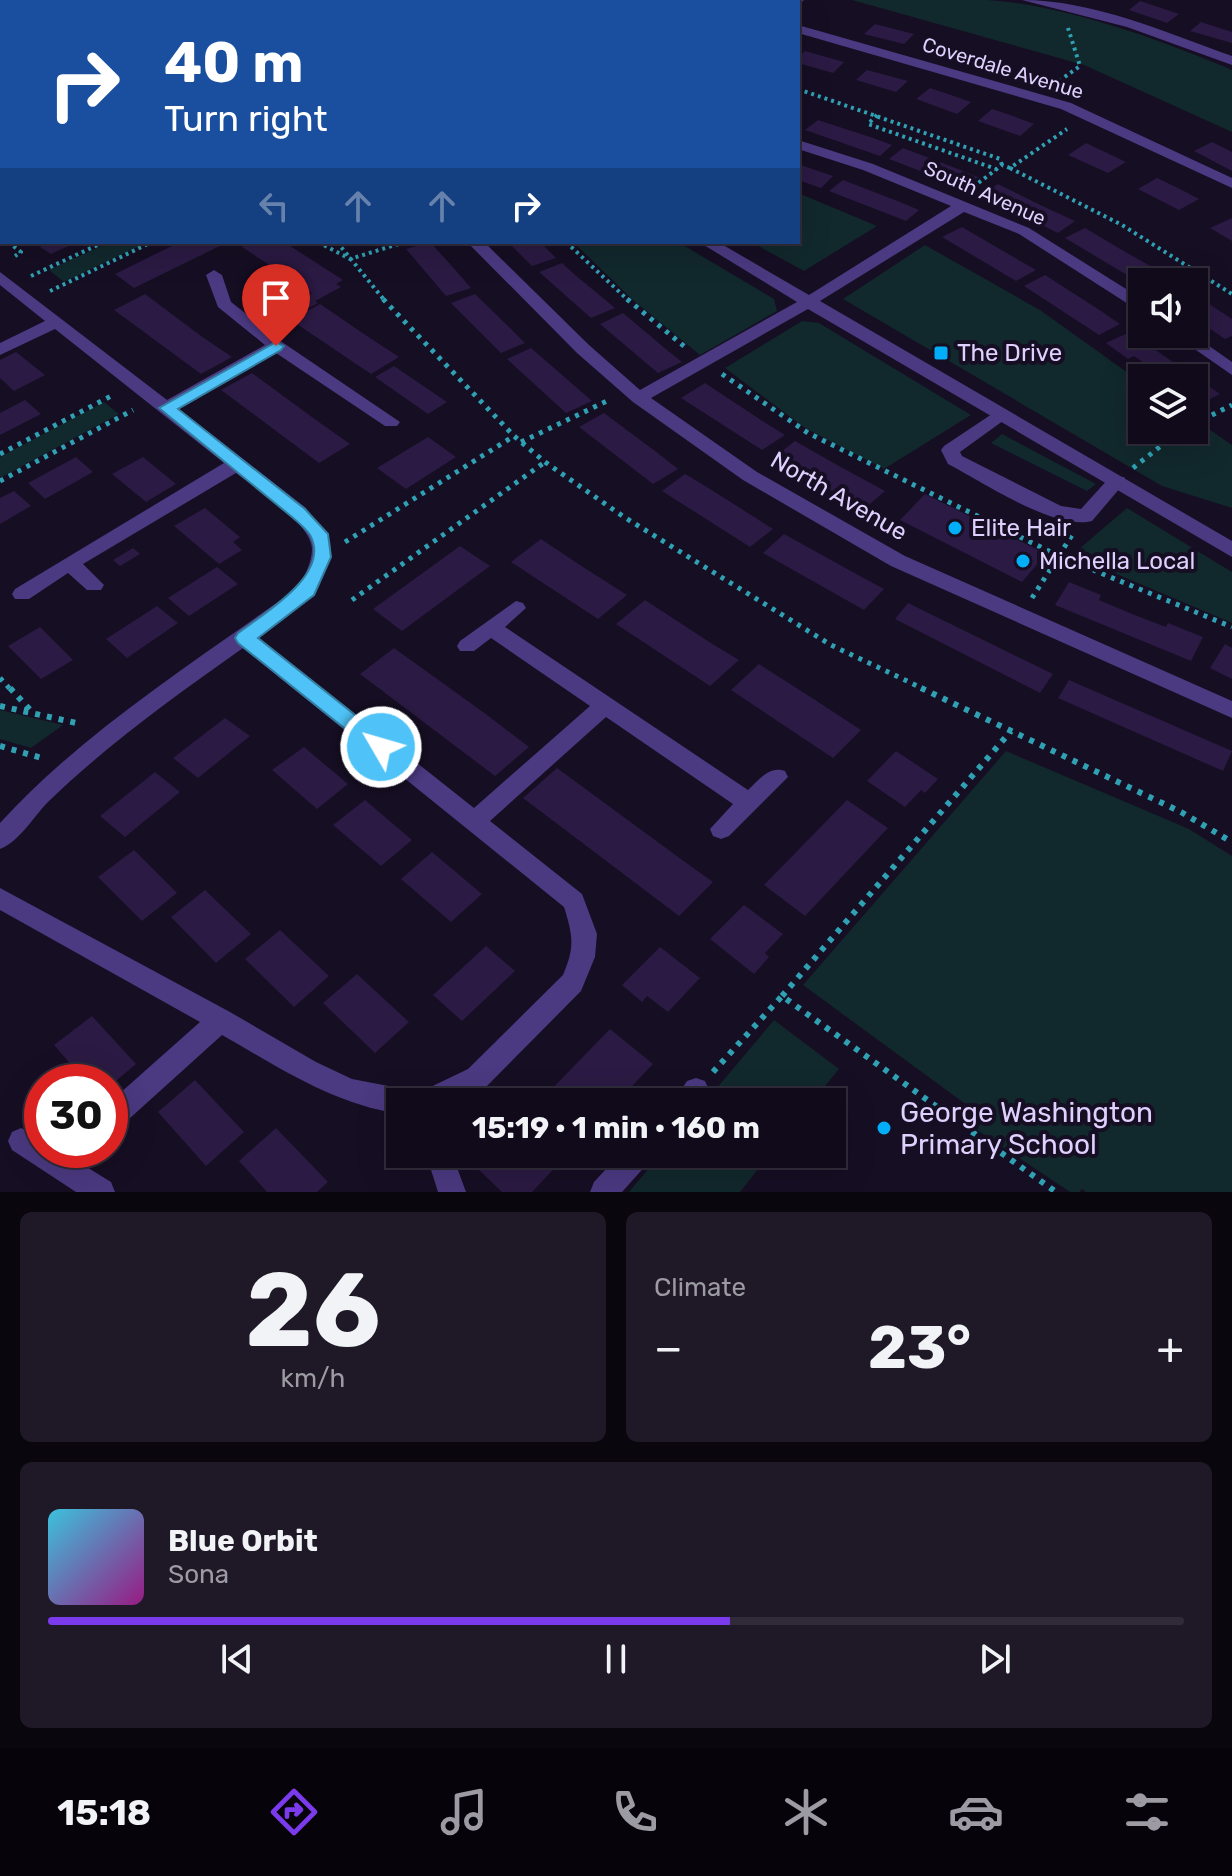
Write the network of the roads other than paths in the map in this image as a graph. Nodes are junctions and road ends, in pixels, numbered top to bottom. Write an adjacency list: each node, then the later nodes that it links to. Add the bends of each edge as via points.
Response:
1 (1028, 0): 3 (street, via 1131,24)
2 (800, 30): 5 (street, Coverdale Avenue, via 1037,97)
3 (1232, 61)
4 (800, 145): 6 (street, South Avenue)
5 (1232, 184)
6 (958, 204): 11 (street, South Avenue, via 1024,231); 12 (street)
7 (477, 244): 18 (street, North Avenue)
8 (710, 244): 12 (street)
9 (214, 275): 14 (street, via 224,304)
10 (6, 281): 13 (street)
11 (1128, 297)
12 (808, 302): 18 (street); 20 (street)
13 (57, 321): 16 (street); 19 (street)
14 (276, 346): 19 (street); 21 (street)
15 (1201, 348): 17 (street)
16 (0, 350)
17 (1232, 370)
18 (634, 394): 33 (street, North Avenue, via 750,476 898,561)
19 (161, 403): 22 (street)
20 (1001, 414): 23 (street); 23 (street, via 950,450 954,460 1057,512 1085,516)
21 (391, 422)
22 (237, 464): 25 (street); 30 (street, via 320,534 322,557 308,590)
23 (1117, 481): 24 (street)
24 (1232, 550)
25 (69, 563): 26 (street); 27 (street)
26 (94, 585)
27 (22, 594)
28 (516, 608): 29 (street)
29 (491, 628): 31 (street); 32 (street)
30 (245, 638): 36 (street); 38 (street, via 68,769 30,802)
31 (467, 646)
32 (605, 706): 35 (street); 36 (street)
33 (1232, 710)
34 (777, 777): 35 (street)
35 (749, 803): 37 (street)
36 (476, 820): 41 (street, via 574,901 585,934 572,983 477,1078)
37 (721, 829)
38 (0, 839)
39 (0, 898): 40 (street)
40 (221, 1020): 42 (street, via 328,1084); 43 (street)
41 (455, 1088)
42 (386, 1100)
43 (128, 1103)
44 (21, 1141): 45 (street)
45 (24, 1142)
46 (81, 1168): 49 (street)
47 (444, 1168): 50 (street)
48 (625, 1168): 51 (street)
49 (101, 1192)
50 (452, 1192)
51 (604, 1192)

